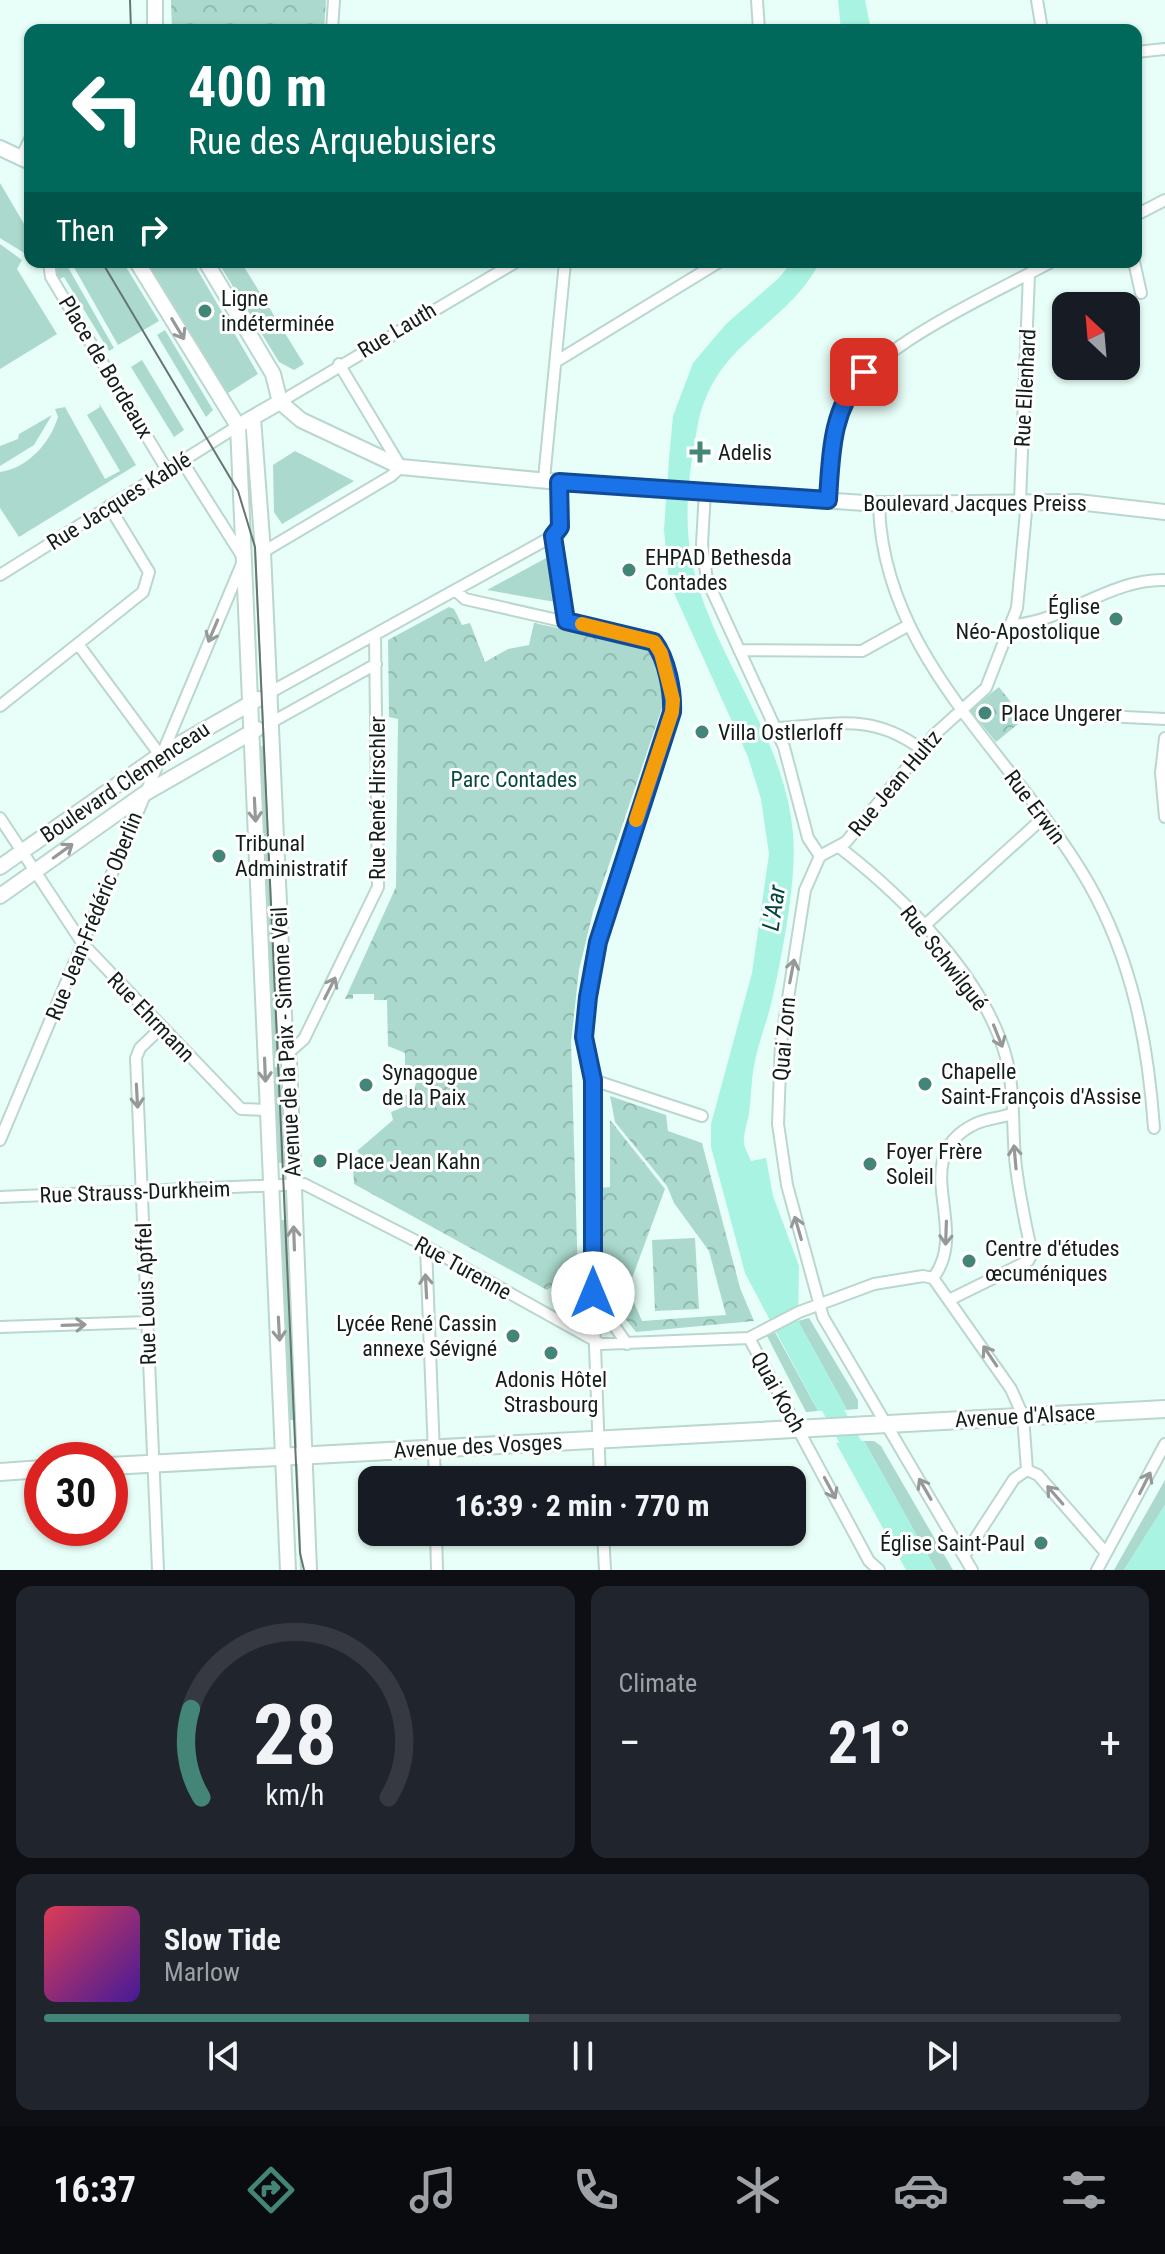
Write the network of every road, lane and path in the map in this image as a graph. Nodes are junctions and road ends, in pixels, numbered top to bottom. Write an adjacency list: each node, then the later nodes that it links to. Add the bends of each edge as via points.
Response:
1 (155, 0): 5 (main road)
2 (334, 0): 6 (street)
3 (757, 0): 7 (street)
4 (1037, 0): 8 (street)
5 (155, 24)
6 (332, 24)
7 (759, 24)
8 (1041, 24)
9 (1165, 49): 10 (street)
10 (1142, 51)
11 (0, 148): 12 (main road)
12 (24, 159)
13 (1165, 200): 14 (street)
14 (1142, 212)
15 (50, 268): 32 (street, Place de Bordeaux)
16 (141, 268): 29 (main road, one-way to 29)
17 (210, 268): 27 (main road, via 273,374)
18 (502, 268): 26 (street, Rue Lauth)
19 (565, 268): 25 (street)
20 (709, 268): 25 (street)
21 (1040, 268): 23 (street)
22 (1135, 268): 24 (street)
23 (1029, 274): 35 (street, via 896,347 864,372 835,424); 36 (street, Rue Ellenhard)
24 (1141, 293)
25 (557, 361): 33 (street, via 546,460)
26 (339, 364): 27 (street, Rue Lauth); 31 (street)
27 (280, 402): 28 (main road); 31 (main road, via 301,420)
28 (253, 418): 29 (main road); 41 (main road, Avenue de la Paix - Simone Veil)
29 (238, 426): 30 (street, Rue Jacques Kablé); 42 (main road, Avenue de la Paix - Simone Veil)
30 (182, 461): 32 (street, Rue Jacques Kablé); 42 (street)
31 (401, 467): 33 (main road, Boulevard Jacques Preiss); 41 (street)
32 (167, 470): 38 (street, Rue Jacques Kablé)
33 (551, 481): 34 (main road, Boulevard Jacques Preiss); 40 (street, via 560,527)
34 (705, 491): 35 (main road, Boulevard Jacques Preiss); 51 (street, via 704,569)
35 (828, 500): 37 (main road, Boulevard Jacques Preiss)
36 (1023, 501): 37 (main road, Boulevard Jacques Preiss); 39 (main road, Boulevard Jacques Preiss); 48 (street, Rue Jean Hultz, via 1022,575)
37 (879, 504): 47 (street, Rue Erwin, via 885,564)
38 (109, 506): 43 (street, Rue Jacques Kablé); 50 (street, via 149,578 140,597)
39 (1165, 512)
40 (553, 536): 45 (street); 46 (street)
41 (263, 552): 53 (main road, Avenue de la Paix - Simone Veil)
42 (244, 559): 54 (main road, Avenue de la Paix - Simone Veil); 64 (street, Rue Jean-Frédéric Oberlin, one-way to 64)
43 (0, 575)
44 (1165, 580): 48 (street, via 1137,583 1042,621)
45 (455, 590): 46 (street, via 465,599); 49 (street)
46 (566, 621): 79 (street, via 654,642 673,700 592,965 584,1037)
47 (909, 625): 51 (street, via 862,651); 56 (street, Rue Erwin)
48 (1013, 625): 56 (street, Rue Jean Hultz, via 986,688)
49 (375, 635): 52 (street, Rue René Hirschler); 53 (street)
50 (78, 644): 55 (street); 64 (street)
51 (739, 650): 60 (street)
52 (376, 664): 59 (street); 78 (street, Rue René Hirschler, one-way to 52, via 304,1039 378,887)
53 (269, 693): 54 (main road, Boulevard Clemenceau); 59 (main road, Avenue de la Paix - Simone Veil)
54 (252, 702): 61 (main road, Avenue de la Paix - Simone Veil); 64 (main road, Boulevard Clemenceau)
55 (0, 706)
56 (962, 711): 63 (street, Rue Jean Hultz); 66 (street, Rue Erwin)
57 (1105, 716): 58 (street)
58 (1165, 719)
59 (272, 722): 61 (main road, Boulevard Clemenceau); 78 (main road, Avenue de la Paix - Simone Veil)
60 (776, 728): 63 (street, via 874,724); 71 (street, via 808,838)
61 (252, 732): 65 (main road, Boulevard Clemenceau); 80 (main road, Avenue de la Paix - Simone Veil, one-way to 80)
62 (1165, 738): 67 (street)
63 (921, 749): 69 (street, Rue Jean Hultz)
64 (160, 755): 65 (street, Rue Jean-Frédéric Oberlin); 70 (main road, Boulevard Clemenceau)
65 (144, 794): 73 (main road, Boulevard Clemenceau, one-way to 65); 76 (street, Rue Jean-Frédéric Oberlin)
66 (1044, 817): 75 (street); 83 (street, Rue Erwin, via 1089,885 1122,958 1149,1061)
67 (1165, 817)
68 (0, 818): 70 (street, Rue Ehrmann)
69 (839, 847): 71 (street); 75 (street, Rue Schwilgué)
70 (22, 852): 72 (main road, Boulevard Clemenceau); 73 (street, Rue Ehrmann)
71 (820, 856): 92 (street, Quai Zorn, one-way to 71, via 787,1185 778,1124 786,1001 806,882)
72 (0, 867)
73 (35, 871): 74 (main road, Boulevard Clemenceau); 76 (street, Rue Ehrmann)
74 (0, 896)
75 (924, 926): 81 (street, Rue Schwilgué, one-way to 81, via 991,1020 1007,1063)
76 (83, 944): 77 (street, Rue Ehrmann); 84 (street, Rue Jean-Frédéric Oberlin)
77 (161, 1028): 80 (street, Rue Ehrmann, via 241,1109); 87 (street, Rue Louis Apffel, one-way to 87, via 136,1058)
78 (288, 1053): 85 (main road, Avenue de la Paix - Simone Veil)
79 (593, 1080): 82 (street); 93 (street)
80 (266, 1110): 86 (main road, Avenue de la Paix - Simone Veil)
81 (1012, 1114): 90 (street, one-way to 90, via 969,1128 945,1154 940,1175 947,1236); 91 (street, Rue Schwilgué, one-way to 81, via 1028,1261 1032,1254)
82 (702, 1116)
83 (1154, 1128)
84 (0, 1140)
85 (293, 1185): 86 (street, Rue Turenne); 89 (street, Rue Turenne, via 312,1187); 107 (main road, Avenue de la Paix - Simone Veil, one-way to 85)
86 (270, 1186): 87 (street, Rue Strauss-Durkheim); 108 (main road, Avenue de la Paix - Simone Veil, one-way to 108)
87 (142, 1192): 88 (street, Rue Strauss-Durkheim); 94 (street, Rue Louis Apffel)
88 (0, 1197)
89 (426, 1247): 97 (street, Rue Turenne); 106 (street, one-way to 89)
90 (933, 1278): 91 (street); 92 (street, Rue Turenne, via 882,1281)
91 (951, 1299): 100 (street, one-way to 91)
92 (819, 1303): 96 (street, Rue Turenne); 101 (street, Quai Zorn)
93 (594, 1312): 97 (street); 98 (street, via 606,1314)
94 (148, 1322): 95 (street, one-way to 94); 109 (street, Rue Louis Apffel)
95 (0, 1327)
96 (749, 1338): 98 (street, Rue Turenne); 103 (street, Quai Koch)
97 (594, 1341): 98 (street, Rue Turenne); 104 (street)
98 (627, 1344)
99 (1165, 1409): 100 (main road, Avenue d'Alsace)
100 (1023, 1416): 101 (main road, Avenue d'Alsace); 114 (street)
101 (886, 1423): 102 (main road, Avenue d'Alsace); 119 (street, Quai Zorn, one-way to 101)
102 (865, 1424): 103 (main road, Avenue des Vosges)
103 (806, 1428): 104 (main road, Avenue des Vosges); 120 (street, Quai Koch, one-way to 120)
104 (598, 1439): 106 (main road, Avenue des Vosges); 112 (street)
105 (1165, 1444): 118 (street, one-way to 105)
106 (434, 1448): 107 (main road, Avenue des Vosges); 111 (street)
107 (303, 1455): 108 (main road, Avenue des Vosges); 123 (main road, Avenue de la Paix - Simone Veil)
108 (284, 1456): 109 (main road, Avenue des Vosges); 122 (main road, Avenue de la Paix - Simone Veil)
109 (153, 1463): 110 (main road, Avenue des Vosges); 121 (street, Rue Louis Apffel)
110 (128, 1465)
111 (435, 1466)
112 (599, 1466)
113 (24, 1470): 115 (main road)
114 (1027, 1470): 118 (street, one-way to 114, via 1038,1475); 119 (street, via 1014,1479)
115 (0, 1472)
116 (436, 1546): 124 (street)
117 (604, 1546): 125 (street)
118 (1106, 1553): 127 (street)
119 (964, 1556): 126 (street, Quai Zorn)
120 (876, 1569)
121 (158, 1570)
122 (288, 1570)
123 (309, 1570)
124 (437, 1570)
125 (605, 1570)
126 (972, 1570)
127 (1097, 1570)

